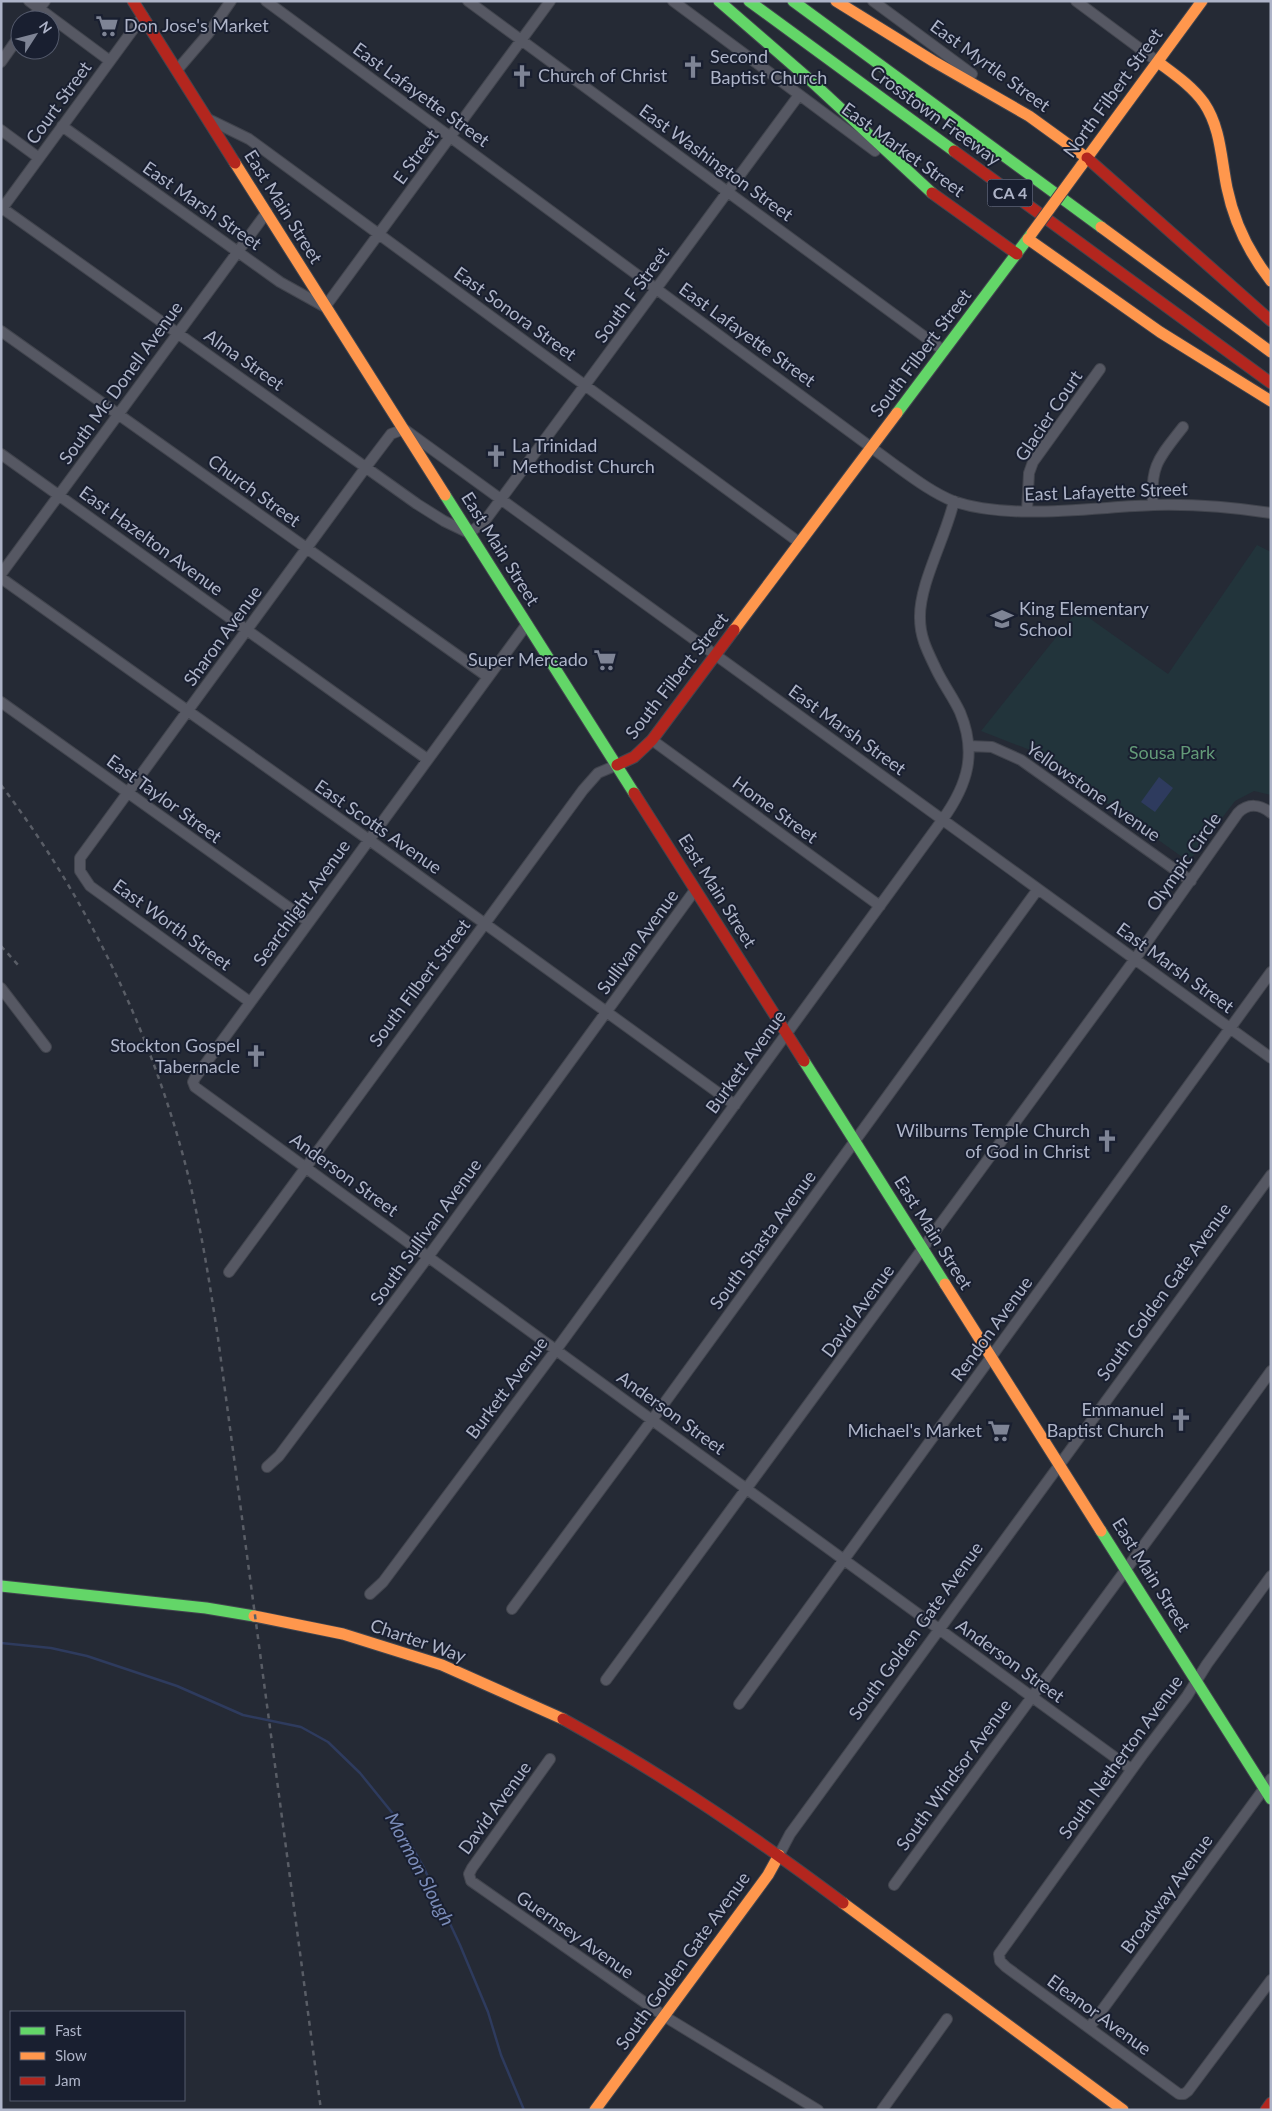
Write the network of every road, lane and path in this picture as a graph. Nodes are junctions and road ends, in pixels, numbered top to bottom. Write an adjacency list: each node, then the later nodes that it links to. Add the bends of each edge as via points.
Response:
1 (29, 1): 15 (street)
2 (133, 1): 16 (main road, East Main Street)
3 (231, 1): 22 (street)
4 (266, 1): 28 (street, East Lafayette Street)
5 (468, 1): 17 (street, East Washington Street)
6 (550, 1): 17 (street, E Street)
7 (672, 1): 23 (street, East Market Street)
8 (719, 1): 32 (main road)
9 (749, 1): 49 (main road, Crosstown Freeway / CA 4)
10 (793, 1): 47 (main road, Crosstown Freeway / CA 4)
11 (836, 1): 24 (main road)
12 (873, 1): 24 (street, East Myrtle Street)
13 (1076, 1): 21 (street)
14 (1202, 1): 21 (main road, North Filbert Street)
15 (42, 5): 19 (street)
16 (143, 16): 19 (street, Court Street); 22 (main road, East Main Street)
17 (521, 40): 28 (street, E Street); 31 (street, East Washington Street)
18 (10, 49): 20 (street)
19 (110, 61): 26 (street, Court Street)
20 (1, 62)
21 (1158, 62): 30 (main road, North Filbert Street); 40 (main road, via 1188,84 1211,114 1235,215 1248,247)
22 (177, 70): 25 (main road, East Main Street)
23 (799, 95): 31 (street, South F Street); 32 (street, East Market Street)
24 (1029, 116): 30 (main road, East Myrtle Street)
25 (208, 119): 35 (main road, East Main Street); 36 (street, East Sonora Street, via 249,139)
26 (62, 126): 29 (street, Court Street); 38 (street, East Marsh Street)
27 (1, 130): 29 (street)
28 (450, 137): 36 (street, E Street); 41 (street, East Lafayette Street)
29 (39, 158): 34 (street, Court Street)
30 (1084, 162): 33 (main road, North Filbert Street, bridge); 43 (main road, East Myrtle Street)
31 (727, 192): 41 (street, South F Street); 46 (street, East Washington Street)
32 (932, 193): 39 (main road, East Market Street)
33 (1052, 206): 37 (main road, South Filbert Street, bridge)
34 (2, 209): 45 (street, Alma Street)
35 (267, 212): 38 (street, South Mc Donell Avenue); 42 (main road, East Main Street)
36 (379, 234): 42 (street, E Street); 50 (street, East Sonora Street)
37 (1030, 236): 39 (main road, South Filbert Street); 51 (main road, via 1160,332)
38 (237, 252): 42 (street, East Marsh Street, via 280,282); 45 (street, South Mc Donell Avenue)
39 (1017, 254): 46 (main road, South Filbert Street)
40 (1271, 281)
41 (656, 289): 50 (street, South F Street); 55 (street, East Lafayette Street)
42 (326, 307): 54 (main road, East Main Street)
43 (1271, 321)
44 (1, 331): 52 (street, Church Street)
45 (178, 333): 52 (street, South Mc Donell Avenue); 57 (street, Alma Street)
46 (944, 351): 55 (main road, South Filbert Street)
47 (1271, 352)
48 (1100, 369): 62 (street, Glacier Court, via 1033,462 1029,473)
49 (1271, 383)
50 (585, 386): 59 (street, South F Street); 65 (street, East Sonora Street)
51 (1271, 401)
52 (118, 414): 58 (street, South Mc Donell Avenue); 66 (street, Church Street)
53 (1183, 427): 61 (street, via 1154,469 1151,484)
54 (404, 429): 57 (street, Sharon Avenue, via 391,434); 59 (street, East Marsh Street); 64 (main road, East Main Street)
55 (872, 448): 60 (street, East Lafayette Street, via 912,477); 65 (main road, South Filbert Street)
56 (1, 454): 58 (street, East Hazelton Avenue)
57 (366, 467): 64 (street, Alma Street, via 417,504); 66 (street, Sharon Avenue)
58 (58, 495): 67 (street, South Mc Donell Avenue); 70 (street, East Hazelton Avenue)
59 (502, 499): 64 (street, South F Street, via 484,522); 71 (street, East Marsh Street)
60 (954, 501): 62 (street, East Lafayette Street, via 1002,511); 76 (street, Burkett Avenue, via 922,598 920,622 927,651 960,712)
61 (1153, 505): 62 (street, East Lafayette Street); 63 (street, East Lafayette Street, via 1196,504)
62 (1027, 511)
63 (1271, 513)
64 (470, 533): 69 (main road, East Main Street)
65 (800, 543): 71 (main road, South Filbert Street)
66 (306, 548): 70 (street, Sharon Avenue); 72 (street, Church Street)
67 (1, 574)
68 (1, 578): 74 (street, East Scotts Avenue)
69 (527, 624): 72 (street, Searchlight Avenue); 78 (main road, East Main Street)
70 (247, 630): 74 (street, Sharon Avenue); 77 (street, East Hazelton Avenue)
71 (716, 655): 75 (main road, South Filbert Street); 81 (street, East Marsh Street)
72 (488, 677): 77 (street, Searchlight Avenue)
73 (1, 702): 79 (street, East Taylor Street)
74 (188, 711): 79 (street, Sharon Avenue); 82 (street, East Scotts Avenue)
75 (652, 740): 78 (main road, South Filbert Street, via 634,758); 87 (street, Home Street)
76 (969, 746): 81 (street, Burkett Avenue, via 963,785); 84 (street, Yellowstone Avenue, via 992,747 1021,760)
77 (428, 759): 82 (street, Searchlight Avenue)
78 (617, 765): 86 (main road, East Main Street); 89 (street, South Filbert Street, via 598,773 583,790)
79 (128, 793): 83 (street, Sharon Avenue, via 80,858); 88 (street, East Taylor Street)
80 (1271, 812): 84 (street, Olympic Circle, via 1258,806 1243,808)
81 (943, 820): 85 (street, East Marsh Street); 87 (street, Burkett Avenue)
82 (368, 840): 88 (street, Searchlight Avenue); 89 (street, East Scotts Avenue)
83 (80, 871): 93 (street, East Worth Street, via 90,886)
84 (1191, 881): 90 (street, Olympic Circle)
85 (1038, 889): 90 (street, East Marsh Street); 101 (street, South Shasta Avenue)
86 (695, 890): 94 (street, Sullivan Avenue); 96 (main road, East Main Street)
87 (880, 906): 96 (street, Burkett Avenue)
88 (308, 922): 93 (street, Searchlight Avenue)
89 (486, 924): 94 (street, East Scotts Avenue); 102 (street, South Filbert Street)
90 (1135, 959): 95 (street, East Marsh Street); 104 (street, David Avenue)
91 (1271, 972): 95 (street, Rendon Avenue)
92 (1, 988): 97 (street)
93 (250, 1002): 99 (street, Searchlight Avenue)
94 (606, 1012): 100 (street, East Scotts Avenue); 105 (street, South Sullivan Avenue)
95 (1231, 1029): 98 (street, East Marsh Street); 108 (street, Rendon Avenue)
96 (786, 1034): 100 (street, Burkett Avenue); 101 (main road, East Main Street)
97 (46, 1047)
98 (1271, 1058)
99 (193, 1082): 102 (street, Anderson Street)
100 (735, 1105): 107 (street, Burkett Avenue)
101 (854, 1141): 104 (main road, East Main Street); 110 (street, South Shasta Avenue)
102 (305, 1167): 105 (street, Anderson Street); 106 (street, South Filbert Street)
103 (1271, 1175): 111 (street, South Golden Gate Avenue)
104 (923, 1249): 108 (main road, East Main Street); 113 (street, David Avenue)
105 (428, 1257): 107 (street, Anderson Street); 112 (street, South Sullivan Avenue, via 279,1456)
106 (229, 1272)
107 (556, 1350): 110 (street, Anderson Street); 118 (street, Burkett Avenue, via 383,1582)
108 (991, 1357): 111 (main road, East Main Street); 114 (street, Rendon Avenue)
109 (1271, 1371): 115 (street, South Windsor Avenue)
110 (652, 1420): 113 (street, Anderson Street); 119 (street, South Shasta Avenue)
111 (1060, 1465): 115 (main road, East Main Street); 120 (street, South Golden Gate Avenue)
112 (267, 1466)
113 (748, 1489): 114 (street, Anderson Street); 121 (street, David Avenue)
114 (844, 1559): 120 (street, Anderson Street); 124 (street, Rendon Avenue)
115 (1128, 1570): 122 (main road, East Main Street); 123 (street, South Windsor Avenue)
116 (1271, 1576): 122 (street, South Netherton Avenue)
117 (1, 1586): 129 (main road, Charter Way, via 270,1618 343,1634 442,1665 554,1714 618,1749)
118 (370, 1594)
119 (512, 1609)
120 (940, 1629): 123 (street, Anderson Street); 129 (street, South Golden Gate Avenue, via 790,1834)
121 (606, 1680)
122 (1197, 1681): 126 (street, South Netherton Avenue); 127 (main road, East Main Street)
123 (1031, 1696): 126 (street, Anderson Street); 131 (street, South Windsor Avenue)
124 (738, 1704)
125 (550, 1759): 130 (street, David Avenue, via 472,1868)
126 (1132, 1769): 132 (street, South Netherton Avenue, via 1003,1946)
127 (1267, 1784): 128 (main road, East Main Street); 136 (street, Broadway Avenue)
128 (1271, 1799)
129 (779, 1855): 134 (main road, South Golden Gate Avenue, via 768,1875); 141 (main road, Charter Way)
130 (470, 1877): 134 (street, Guernsey Avenue, via 484,1891)
131 (894, 1885)
132 (999, 1957): 136 (street, Eleanor Avenue, via 1006,1967)
133 (1271, 1980): 136 (street, Eleanor Avenue, via 1184,2094 1179,2094)
134 (664, 2016): 138 (main road, South Golden Gate Avenue); 139 (street, Guernsey Avenue)
135 (947, 2019): 140 (street)
136 (1089, 2028)
137 (1271, 2103): 142 (main road)
138 (595, 2110)
139 (818, 2110)
140 (882, 2110)
141 (1124, 2110)
142 (1266, 2110)

